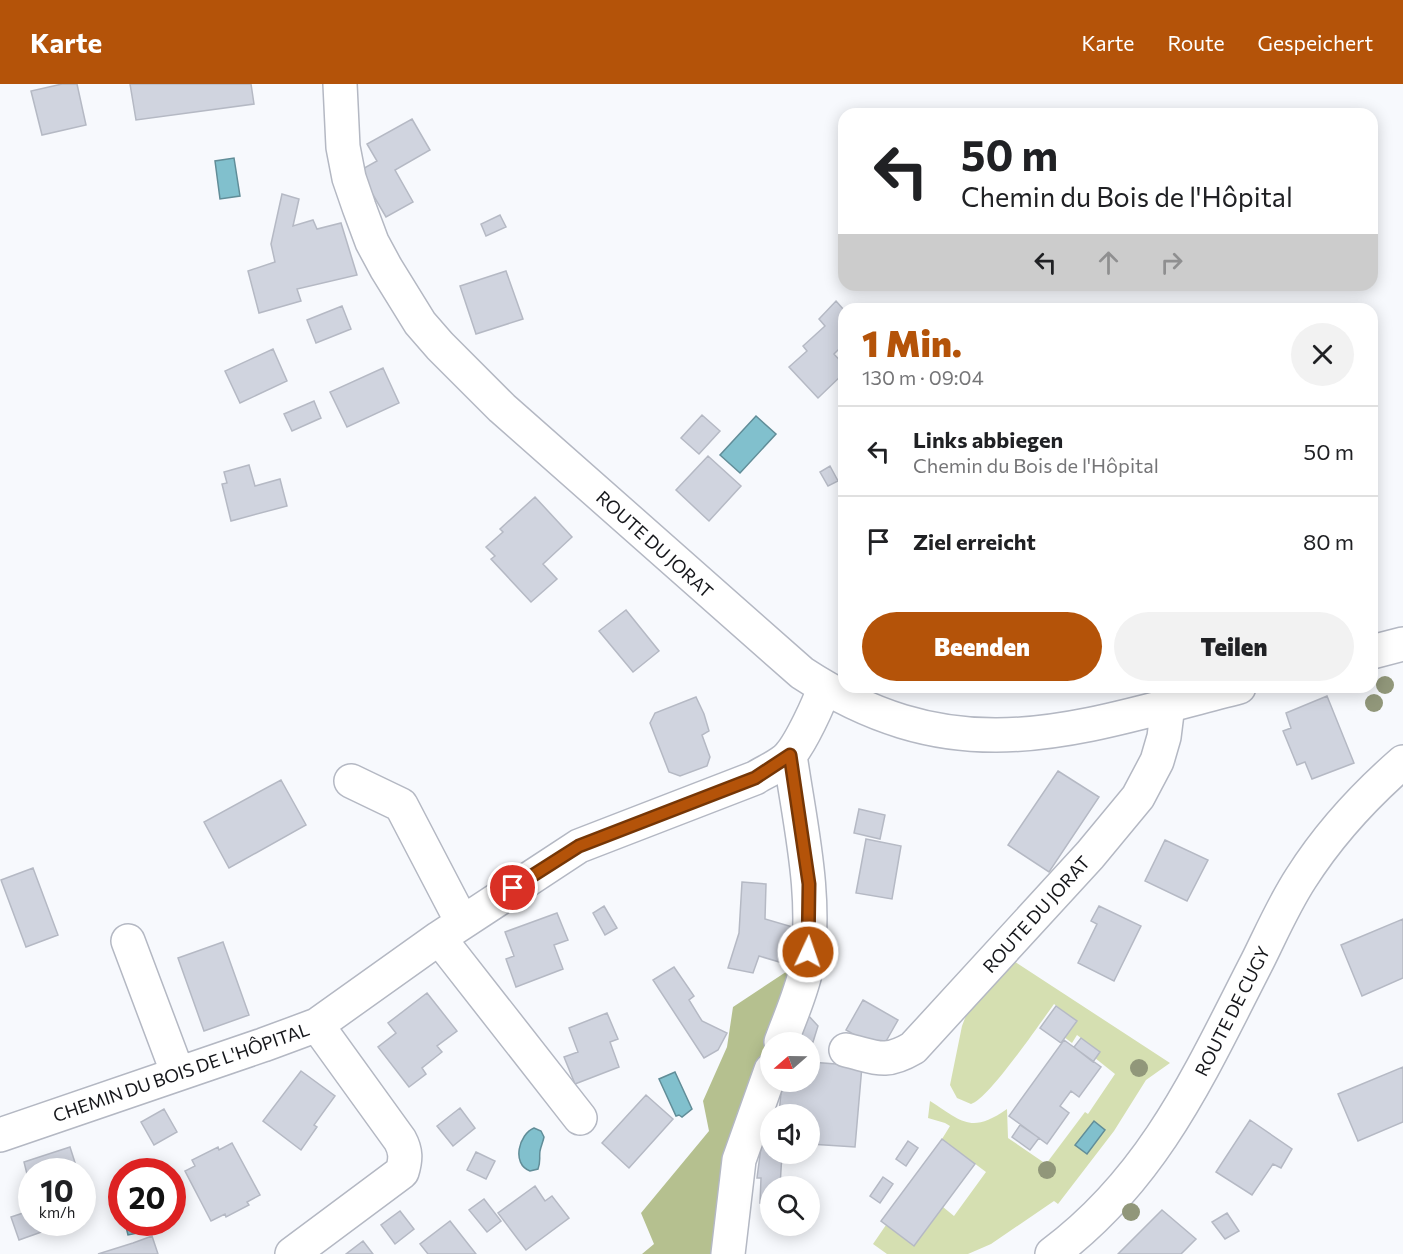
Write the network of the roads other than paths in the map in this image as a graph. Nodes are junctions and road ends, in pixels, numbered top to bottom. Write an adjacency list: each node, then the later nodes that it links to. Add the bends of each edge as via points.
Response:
1 (340, 84): 4 (street, ROUTE DU JORAT, via 343,147 349,178 386,268 420,323 502,408 782,657)
2 (1403, 644): 3 (street)
3 (1378, 650)
4 (824, 688): 6 (street, ROUTE DU JORAT, via 902,722 986,737 1049,733); 7 (street, CHEMIN DU BOIS DE L'HÔPITAL)
5 (1215, 693): 6 (street, ROUTE DU JORAT)
6 (1168, 705): 14 (street, ROUTE DU JORAT, via 1157,761 1138,797 927,1033 913,1048 886,1060)
7 (790, 755): 10 (street, CHEMIN DU BOIS DE L'HÔPITAL, via 755,778 579,846); 13 (street, via 809,884 809,932 806,971)
8 (1401, 770): 21 (street, ROUTE DE CUGY, via 1356,807 1300,879 1172,1124 1117,1197)
9 (351, 781): 10 (street, via 401,805)
10 (450, 930): 12 (street, CHEMIN DU BOIS DE L'HÔPITAL); 17 (street)
11 (128, 941): 15 (street)
12 (317, 1025): 15 (street, CHEMIN DU BOIS DE L'HÔPITAL); 19 (street, via 400,1140 406,1161 402,1172)
13 (785, 1032)
14 (846, 1050)
15 (178, 1074): 18 (street, CHEMIN DU BOIS DE L'HÔPITAL)
16 (763, 1092): 20 (street, via 739,1160)
17 (580, 1118)
18 (0, 1135)
19 (292, 1254)
20 (728, 1254)
21 (1052, 1254)

